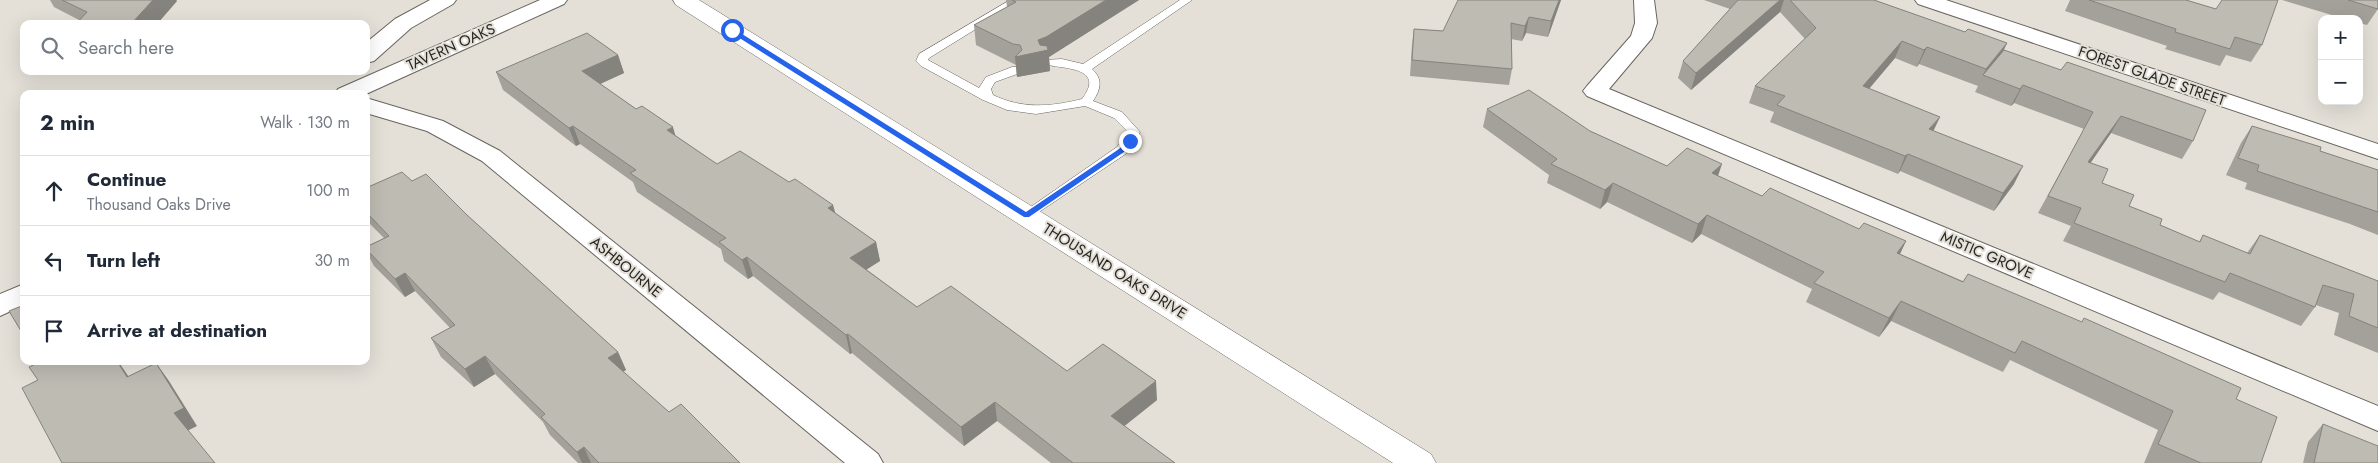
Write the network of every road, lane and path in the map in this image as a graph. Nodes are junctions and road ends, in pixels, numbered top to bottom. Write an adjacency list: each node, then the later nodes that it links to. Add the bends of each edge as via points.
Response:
1 (446, 0): 8 (street, via 384,36)
2 (557, 0): 14 (street, TAVERN OAKS)
3 (684, 0): 19 (main road, THOUSAND OAKS DRIVE)
4 (1018, 0): 15 (lane, via 924,56 922,61)
5 (1187, 0): 10 (lane)
6 (1644, 0): 22 (street, MISTIC GROVE, via 1646,23 1641,38 1596,91)
7 (1925, 0): 18 (street, FOREST GLADE STREET)
8 (370, 52)
9 (1047, 62): 10 (lane)
10 (1084, 68): 16 (lane, via 1093,78 1094,89)
11 (1016, 70): 15 (lane, via 990,80 985,89)
12 (352, 75): 13 (street)
13 (342, 90)
14 (355, 90)
15 (987, 97): 16 (lane, via 1012,109 1034,111)
16 (1086, 102): 19 (lane, via 1118,115 1134,132 1130,141 1122,150)
17 (370, 106): 23 (street, ASHBOURNE, via 435,126 491,156)
18 (2378, 152)
19 (1026, 216): 24 (main road, THOUSAND OAKS DRIVE)
20 (20, 296): 21 (street)
21 (0, 306)
22 (2378, 420)
23 (867, 463)
24 (1420, 463)

